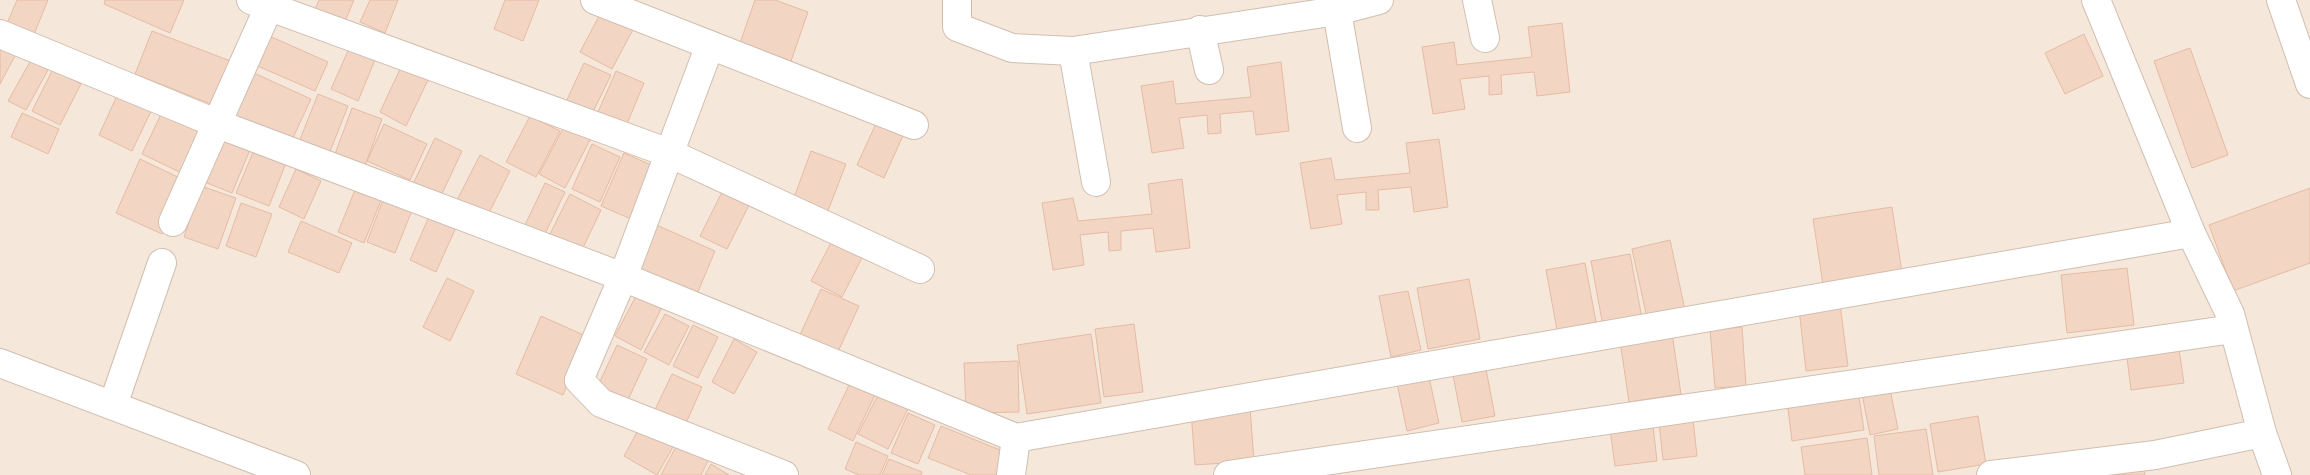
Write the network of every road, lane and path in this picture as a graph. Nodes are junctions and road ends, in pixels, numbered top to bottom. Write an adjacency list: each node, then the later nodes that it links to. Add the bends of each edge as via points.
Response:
1 (595, 0): 12 (street)
2 (957, 0): 13 (street, via 957,27 1012,48)
3 (1379, 0): 8 (street)
4 (1477, 0): 11 (street)
5 (2096, 0): 22 (street)
6 (2281, 0): 15 (street)
7 (264, 2): 16 (street); 19 (street)
8 (1337, 10): 9 (street); 18 (street)
9 (1200, 30): 13 (street); 14 (street)
10 (0, 34): 16 (street)
11 (1485, 38)
12 (710, 45): 17 (street); 19 (street)
13 (1073, 51): 20 (street)
14 (1209, 70)
15 (2310, 84)
16 (218, 124): 21 (street); 25 (street)
17 (914, 125)
18 (1357, 128)
19 (669, 153): 24 (street); 25 (street)
20 (1096, 182)
21 (173, 222)
22 (2191, 233): 26 (street, via 2230,314); 30 (street)
23 (162, 263): 28 (street)
24 (920, 269)
25 (623, 277): 30 (street); 32 (street, via 579,380 601,403)
26 (2233, 329): 29 (street); 34 (street)
27 (0, 364): 28 (street)
28 (113, 404): 31 (street)
29 (2262, 433): 35 (street, via 2155,455); 36 (street)
30 (1016, 438): 33 (street)
31 (296, 475)
32 (784, 475)
33 (1011, 475)
34 (1228, 475)
35 (1991, 475)
36 (2277, 475)

